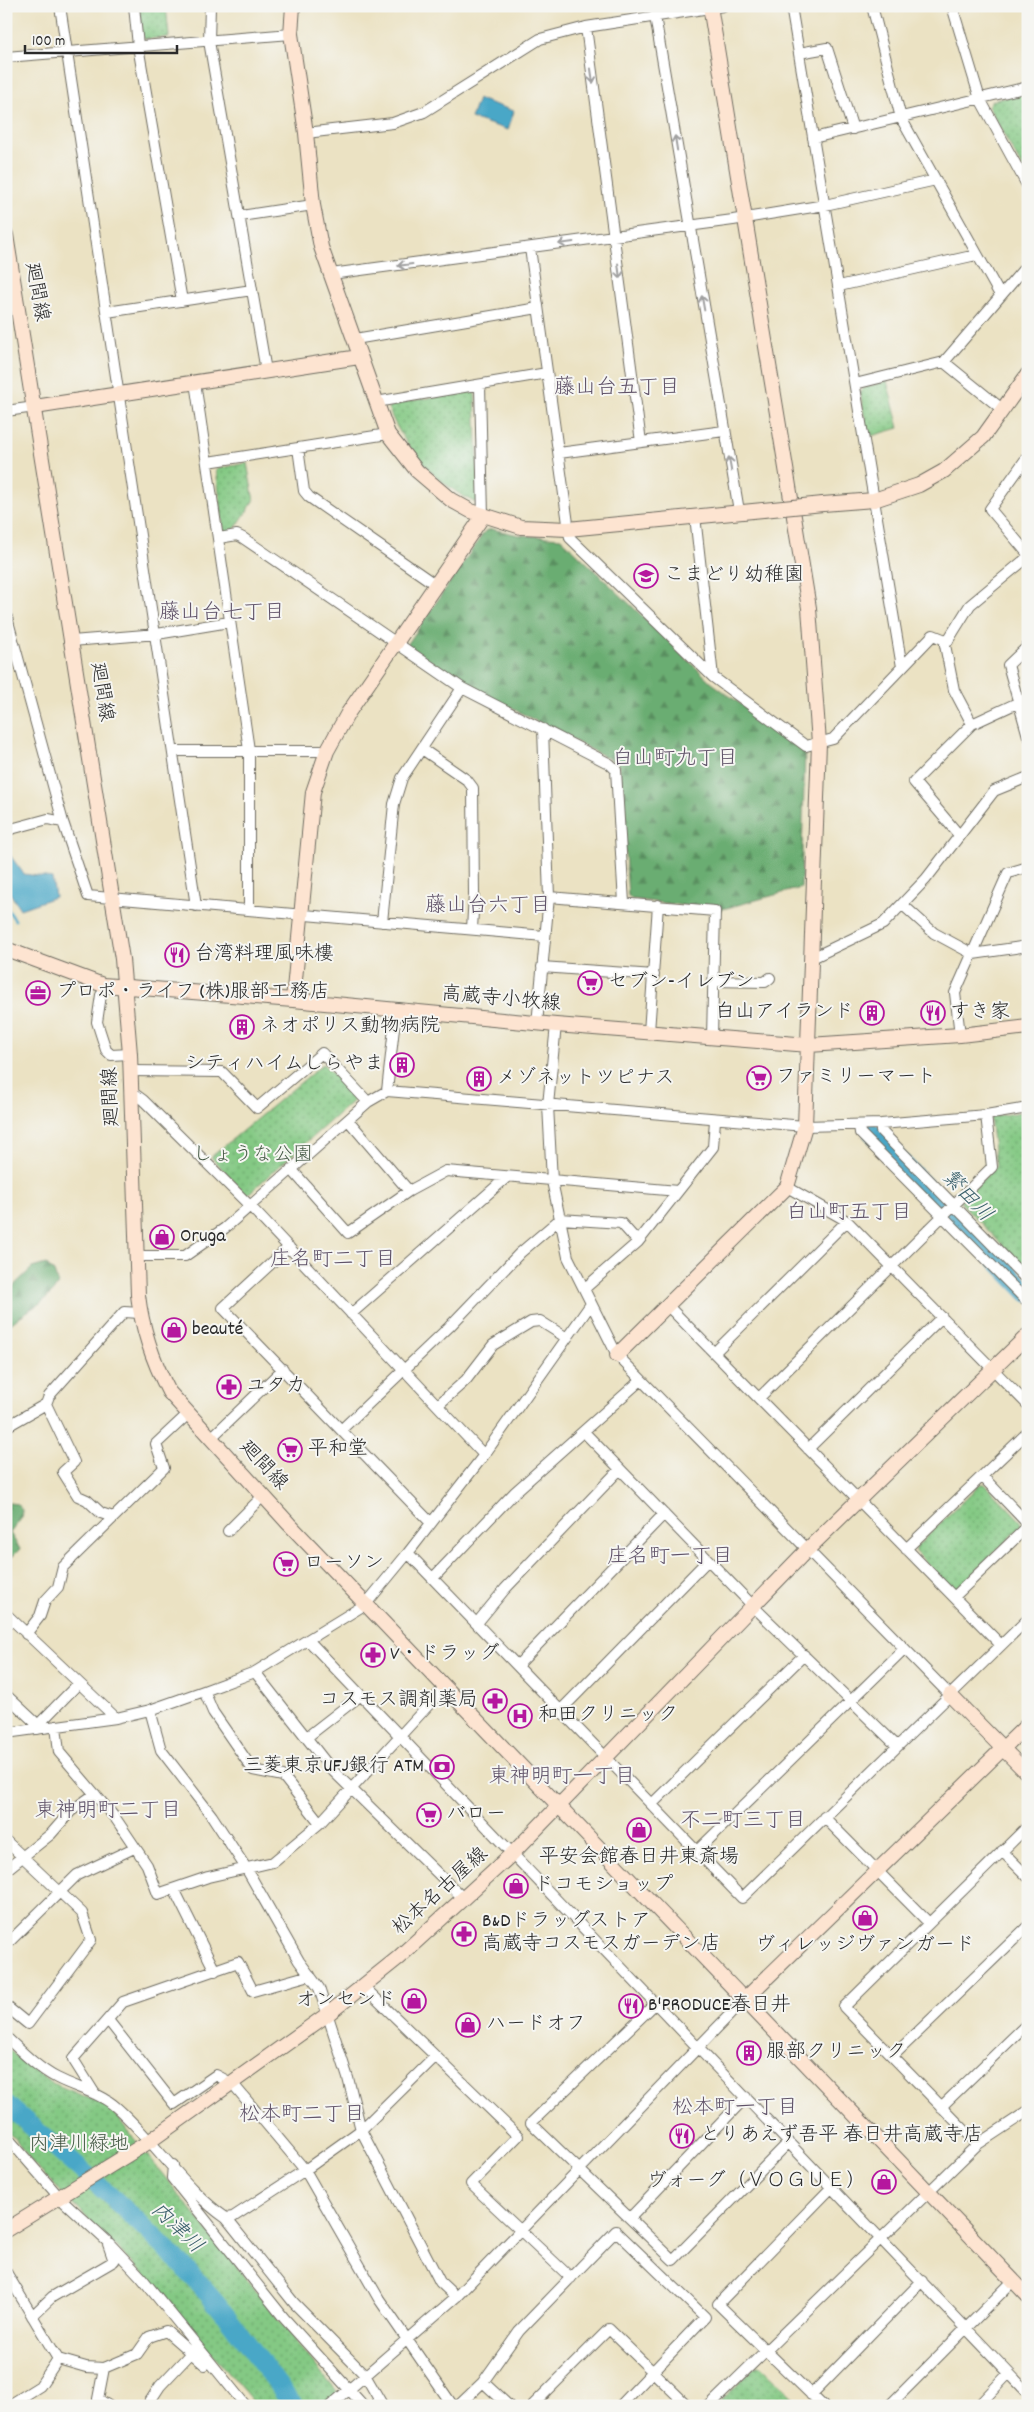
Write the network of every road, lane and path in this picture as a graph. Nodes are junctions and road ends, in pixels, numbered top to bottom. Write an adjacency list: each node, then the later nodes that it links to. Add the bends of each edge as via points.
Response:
1 (60, 6): 14 (street)
2 (134, 6): 13 (street)
3 (210, 6): 12 (street)
4 (293, 6): 11 (street)
5 (791, 6): 15 (street)
6 (872, 6): 19 (street)
7 (952, 6): 18 (street)
8 (714, 7): 9 (street); 28 (street)
9 (655, 16): 10 (street); 29 (street, one-way to 9)
10 (586, 27): 21 (street, via 540,38 424,112 393,123); 31 (street, one-way to 31)
11 (291, 34): 12 (street); 21 (street)
12 (210, 41): 13 (street); 27 (street)
13 (138, 46): 14 (street); 39 (street)
14 (67, 52): 16 (street); 41 (street)
15 (799, 53): 20 (street, via 828,48); 22 (street)
16 (6, 57)
17 (1028, 87): 18 (street)
18 (980, 99): 19 (street); 24 (street)
19 (901, 118): 20 (street); 23 (street)
20 (852, 129): 22 (street)
21 (306, 133): 25 (street)
22 (814, 138): 26 (street)
23 (936, 180): 26 (street); 33 (street)
24 (1028, 187)
25 (313, 205): 27 (street); 35 (street, via 321,248)
26 (825, 205): 28 (street); 36 (street)
27 (241, 216): 37 (street)
28 (746, 218): 29 (street); 85 (street, via 809,608)
29 (690, 227): 31 (street); 56 (street, one-way to 29)
30 (6, 235): 53 (street, 廻間線)
31 (615, 237): 32 (street, one-way to 32); 58 (street, one-way to 58)
32 (530, 248): 35 (street, one-way to 35); 40 (street)
33 (976, 255): 36 (street); 38 (street)
34 (1028, 264): 38 (street)
35 (331, 274): 42 (street)
36 (839, 286): 49 (street)
37 (252, 290): 39 (street); 45 (street)
38 (1000, 295): 44 (street)
39 (182, 301): 41 (street)
40 (538, 308): 42 (street); 46 (street)
41 (107, 312): 51 (street)
42 (355, 339): 43 (street)
43 (359, 356): 45 (street); 52 (street)
44 (944, 362): 49 (street); 54 (street)
45 (266, 371): 48 (street)
46 (547, 374): 50 (street); 60 (street)
47 (1028, 374): 54 (street)
48 (195, 382): 51 (street); 62 (street)
49 (855, 384): 63 (street)
50 (480, 385): 52 (street); 65 (street)
51 (118, 394): 53 (street); 73 (street)
52 (376, 402): 57 (street)
53 (35, 407): 55 (street); 74 (street, 廻間線)
54 (1003, 410): 63 (street, via 983,437 944,471 919,485)
55 (6, 411)
56 (724, 430): 58 (street); 64 (street, one-way to 56)
57 (388, 434): 59 (street); 65 (street, via 407,460 431,484 452,500)
58 (641, 442): 60 (street)
59 (298, 448): 62 (street); 70 (street, via 304,491 309,497)
60 (559, 453): 67 (street)
61 (1028, 457): 69 (street, via 990,509)
62 (208, 462): 68 (street)
63 (874, 500): 64 (street, bridge); 78 (street)
64 (739, 512): 66 (street)
65 (483, 516): 67 (street, via 521,527); 70 (street)
66 (695, 516): 67 (street); 79 (street)
67 (568, 529): 79 (street, via 570,538)
68 (219, 538): 72 (street); 76 (street, via 237,535 243,538)
69 (1028, 556): 75 (street, via 970,605)
70 (436, 585): 76 (street)
71 (6, 614): 91 (street)
72 (229, 622): 73 (street); 87 (street)
73 (157, 634): 74 (street); 89 (street)
74 (72, 641): 96 (street, 廻間線)
75 (948, 641): 78 (street, via 933,635); 82 (street, via 945,645 954,690)
76 (396, 642): 80 (street); 88 (street)
77 (1028, 646): 81 (street, via 1008,665)
78 (902, 667): 85 (street, via 833,739)
79 (713, 677): 85 (street, via 806,746)
80 (462, 688): 83 (street); 86 (street)
81 (1023, 700): 82 (street); 84 (street)
82 (972, 724): 93 (street, via 914,782)
83 (543, 729): 95 (street); 97 (street, via 616,770)
84 (1028, 736)
85 (819, 743): 109 (street)
86 (422, 749): 103 (street, via 402,778 394,804); 104 (street, via 467,780 473,788)
87 (249, 750): 88 (street); 89 (street); 101 (street)
88 (327, 750): 102 (street, via 318,770 310,810)
89 (174, 751): 100 (street)
90 (1028, 777): 93 (street, via 994,791)
91 (63, 822): 92 (street, via 48,819 11,829); 96 (street, via 88,896)
92 (6, 825)
93 (959, 835): 99 (street)
94 (1028, 868): 108 (street, via 1008,873)
95 (549, 897): 97 (street); 105 (street)
96 (114, 900): 100 (street); 114 (street, 廻間線)
97 (624, 903): 98 (street)
98 (658, 905): 111 (street); 113 (street, via 715,911)
99 (904, 905): 108 (street, via 934,933); 109 (street, via 883,924)
100 (196, 906): 101 (street)
101 (249, 909): 102 (street)
102 (302, 915): 103 (street); 116 (street)
103 (382, 922): 104 (street)
104 (472, 929): 105 (street)
105 (544, 936): 110 (street)
106 (1028, 946): 108 (street)
107 (6, 949): 114 (street, 高蔵寺小牧線, via 103,985)
108 (973, 954): 122 (street, via 955,994)
109 (812, 958): 124 (street)
110 (542, 967): 111 (street); 118 (street)
111 (654, 975): 121 (street)
112 (770, 978): 113 (street, via 765,982)
113 (713, 981): 123 (street)
114 (126, 986): 116 (street, 高蔵寺小牧線); 125 (street, 廻間線)
115 (101, 995): 125 (street, via 97,1022 106,1050 111,1055)
116 (293, 1000): 117 (street, 高蔵寺小牧線)
117 (396, 1010): 118 (street, 高蔵寺小牧線); 127 (street)
118 (538, 1024): 119 (street, 高蔵寺小牧線)
119 (556, 1025): 121 (street, 高蔵寺小牧線); 130 (street)
120 (1028, 1027): 122 (street, 高蔵寺小牧線)
121 (649, 1032): 123 (street, 高蔵寺小牧線)
122 (960, 1035): 124 (street, 高蔵寺小牧線)
123 (712, 1037): 124 (street, 高蔵寺小牧線)
124 (809, 1044): 137 (street)
125 (130, 1054): 126 (street, 廻間線)
126 (131, 1071): 128 (street, 廻間線); 129 (street, via 222,1072 257,1108 322,1053)
127 (387, 1091): 129 (street); 130 (street)
128 (132, 1092): 145 (street, via 205,1159); 151 (street, 廻間線)
129 (368, 1102): 133 (street)
130 (548, 1106): 134 (street); 140 (street)
131 (1028, 1108): 132 (street)
132 (986, 1115): 135 (street); 144 (street, via 992,1167)
133 (348, 1120): 138 (street); 142 (street)
134 (715, 1120): 137 (street); 143 (street, via 713,1147)
135 (881, 1124): 136 (street); 144 (street, via 881,1131)
136 (859, 1125): 137 (street); 146 (street, via 860,1133)
137 (805, 1126): 141 (street)
138 (292, 1170): 142 (street, via 348,1232); 145 (street)
139 (507, 1177): 140 (street); 142 (street, via 446,1171); 159 (street)
140 (552, 1181): 143 (street); 147 (street)
141 (787, 1187): 148 (street); 157 (street)
142 (409, 1191)
143 (678, 1191): 149 (street)
144 (954, 1205): 146 (street); 153 (street)
145 (250, 1206): 150 (street); 151 (street, via 185,1256)
146 (942, 1216): 152 (street); 155 (street)
147 (560, 1219): 149 (street, via 621,1223); 154 (street, via 568,1257); 165 (street)
148 (847, 1220): 152 (street); 163 (street)
149 (638, 1242): 154 (street)
150 (289, 1247): 159 (street); 166 (street, via 223,1308)
151 (138, 1256): 158 (street, 廻間線)
152 (891, 1266): 160 (street); 169 (street)
153 (1028, 1280)
154 (584, 1289): 156 (street)
155 (1028, 1302)
156 (591, 1304): 162 (street); 164 (street)
157 (666, 1305): 163 (street); 164 (street)
158 (140, 1313): 170 (street, via 124,1312 49,1396); 173 (street, 廻間線, via 158,1371 169,1392)
159 (352, 1314): 165 (street)
160 (942, 1317): 167 (street); 179 (street)
161 (1028, 1335): 167 (street, 松本名古屋線)
162 (567, 1338): 171 (street, via 540,1321 531,1322 493,1345 466,1380); 180 (street)
163 (715, 1352): 169 (street)
164 (616, 1355): 168 (street)
165 (404, 1368): 171 (street); 175 (street)
166 (283, 1369): 175 (street); 178 (street)
167 (993, 1370): 172 (street); 184 (street, 松本名古屋線)
168 (641, 1380): 176 (street); 191 (street)
169 (759, 1398): 179 (street)
170 (46, 1404): 174 (street); 186 (street, via 74,1462 63,1472 78,1496 101,1513)
171 (438, 1405): 180 (street)
172 (1028, 1406)
173 (188, 1414): 178 (street, 廻間線); 186 (street, via 156,1444 164,1468)
174 (6, 1427)
175 (342, 1429): 187 (street)
176 (584, 1432): 181 (street); 194 (street, via 515,1492)
177 (1028, 1432): 182 (street)
178 (210, 1438): 183 (street, 廻間線)
179 (808, 1449): 184 (street)
180 (484, 1455): 187 (street)
181 (620, 1469): 185 (street); 200 (street, via 505,1589)
182 (982, 1476): 188 (street); 190 (street)
183 (262, 1496): 189 (street); 196 (street, 廻間線)
184 (858, 1500): 190 (street); 191 (street, 松本名古屋線)
185 (664, 1514): 193 (street); 206 (street)
186 (113, 1517): 201 (street, via 63,1567 58,1587 45,1601 40,1616)
187 (431, 1524): 192 (street)
188 (1028, 1525): 195 (street)
189 (228, 1531)
190 (906, 1549): 195 (street)
191 (807, 1550): 197 (street, 松本名古屋線); 204 (street)
192 (408, 1553): 194 (street); 196 (street)
193 (708, 1560): 197 (street); 216 (street)
194 (433, 1578): 200 (street)
195 (954, 1597): 203 (street)
196 (366, 1604): 202 (street); 209 (street, 廻間線)
197 (753, 1606): 205 (street); 226 (street, 松本名古屋線)
198 (6, 1614): 201 (street)
199 (1028, 1619): 203 (street)
200 (477, 1623): 206 (street)
201 (26, 1634): 208 (street)
202 (309, 1641): 207 (street); 212 (street)
203 (1001, 1646): 213 (street)
204 (904, 1649): 213 (street); 214 (street)
205 (804, 1656): 214 (street); 230 (street)
206 (518, 1664): 216 (street)
207 (255, 1672): 210 (street); 223 (street)
208 (78, 1684): 217 (street); 220 (street)
209 (445, 1686): 222 (street); 231 (street, 廻間線)
210 (204, 1691): 215 (street); 233 (street, via 213,1712 252,1770 282,1776)
211 (6, 1695): 220 (street)
212 (361, 1695): 222 (street); 223 (street)
213 (950, 1695): 224 (street); 225 (street)
214 (851, 1701): 224 (street); 237 (street)
215 (150, 1710): 217 (street); 241 (street, via 161,1750 212,1816)
216 (561, 1710): 226 (street)
217 (116, 1718): 219 (street)
218 (1028, 1724): 225 (street)
219 (56, 1726): 220 (street); 229 (street, via 59,1752)
220 (38, 1727): 221 (street)
221 (6, 1734)
222 (399, 1735): 228 (street); 239 (street)
223 (307, 1737): 228 (street, via 331,1769)
224 (897, 1746): 232 (street)
225 (1002, 1748): 227 (street); 243 (street)
226 (606, 1757): 230 (street); 231 (street, 松本名古屋線)
227 (1028, 1774)
228 (351, 1787): 233 (street); 247 (street)
229 (96, 1794): 236 (street); 240 (street, via 71,1811 51,1834)
230 (652, 1804): 237 (street)
231 (559, 1806): 239 (street, 松本名古屋線); 254 (street)
232 (824, 1818): 237 (street, via 742,1898); 243 (street)
233 (320, 1823): 241 (street, via 273,1862)
234 (1028, 1826): 238 (street)
235 (6, 1841): 240 (street)
236 (134, 1848): 245 (street, via 146,1865 158,1894); 246 (street, via 77,1875)
237 (697, 1851)
238 (1002, 1852): 244 (street); 248 (street)
239 (513, 1853): 247 (street, 松本名古屋線); 255 (street)
240 (22, 1858): 242 (street); 246 (street)
241 (246, 1868): 245 (street); 252 (street)
242 (6, 1870)
243 (877, 1870): 248 (street); 254 (street)
244 (1028, 1877)
245 (174, 1890): 251 (street)
246 (60, 1892): 250 (street); 256 (street, via 82,1913 91,1940 28,2024)
247 (464, 1899): 253 (street, 松本名古屋線)
248 (929, 1923): 262 (street, via 844,2007)
249 (1028, 1926): 262 (street)
250 (6, 1945)
251 (215, 1971): 252 (street, via 238,1962 253,1991); 258 (street, via 123,2002)
252 (310, 1975): 257 (street, via 319,1988)
253 (364, 1986): 257 (street, 松本名古屋線); 263 (street)
254 (745, 1999): 261 (street); 278 (street)
255 (656, 2003): 261 (street); 276 (street, via 531,2123)
256 (6, 2006)
257 (328, 2014): 264 (street, 松本名古屋線); 269 (street)
258 (108, 2020): 264 (street, via 174,2104 216,2075); 265 (street, via 73,2059)
259 (1028, 2023): 267 (street)
260 (6, 2037): 265 (street, via 56,2077)
261 (698, 2047): 266 (street); 276 (street)
262 (893, 2056): 267 (street)
263 (435, 2057): 269 (street); 283 (street, via 518,2136 471,2184)
264 (233, 2084): 272 (street, 松本名古屋線); 275 (street)
265 (94, 2094): 272 (street, via 114,2105)
266 (746, 2097): 271 (street); 281 (street)
267 (941, 2107): 273 (street)
268 (1028, 2110): 273 (street)
269 (361, 2130): 275 (street); 291 (street, via 440,2282)
270 (6, 2136): 279 (street)
271 (789, 2142): 277 (street); 281 (street, via 673,2260)
272 (145, 2143): 274 (street); 279 (street, 松本名古屋線)
273 (978, 2144): 278 (street)
274 (173, 2166): 280 (street, via 205,2201); 304 (street, via 172,2178)
275 (305, 2170): 280 (street, via 233,2217); 294 (street, via 379,2299)
276 (579, 2170): 281 (street); 283 (street)
277 (832, 2187): 284 (street); 295 (street, via 718,2304)
278 (930, 2191): 284 (street); 288 (street)
279 (62, 2196): 282 (street, 松本名古屋線); 285 (street)
280 (226, 2218): 301 (street, via 294,2303)
281 (630, 2218)
282 (6, 2230)
283 (520, 2232): 287 (street); 291 (street)
284 (881, 2238): 289 (street); 295 (street)
285 (109, 2243): 292 (street, via 114,2261 52,2297); 302 (street)
286 (6, 2272): 292 (street)
287 (571, 2278): 299 (street, via 616,2231 705,2317); 303 (street, via 519,2331)
288 (1013, 2280): 290 (street); 293 (street)
289 (922, 2281): 293 (street); 306 (street)
290 (1028, 2296)
291 (456, 2297): 294 (street)
292 (32, 2316): 297 (street)
293 (966, 2327): 300 (street); 322 (street)
294 (407, 2339): 301 (street); 314 (street)
295 (766, 2351): 306 (street); 320 (street)
296 (192, 2352): 298 (street, via 166,2330 149,2337 137,2354); 302 (street); 309 (street, via 160,2386)
297 (58, 2359): 298 (street); 307 (street, via 40,2386)
298 (104, 2368): 308 (street, via 98,2399)
299 (653, 2371): 317 (street, via 609,2329); 318 (street); 319 (street)
300 (1010, 2373): 305 (street); 323 (street)
301 (366, 2375): 304 (street); 313 (street)
302 (225, 2380): 310 (street)
303 (483, 2382): 315 (street); 316 (street)
304 (347, 2391): 311 (street); 312 (street)
305 (1028, 2393)
306 (811, 2395): 321 (street)
307 (8, 2406)
308 (110, 2406)
309 (147, 2406)
310 (246, 2406)
311 (330, 2406)
312 (364, 2406)
313 (383, 2406)
314 (453, 2406)
315 (458, 2406)
316 (509, 2406)
317 (532, 2406)
318 (620, 2406)
319 (688, 2406)
320 (709, 2406)
321 (823, 2406)
322 (889, 2406)
323 (978, 2406)

